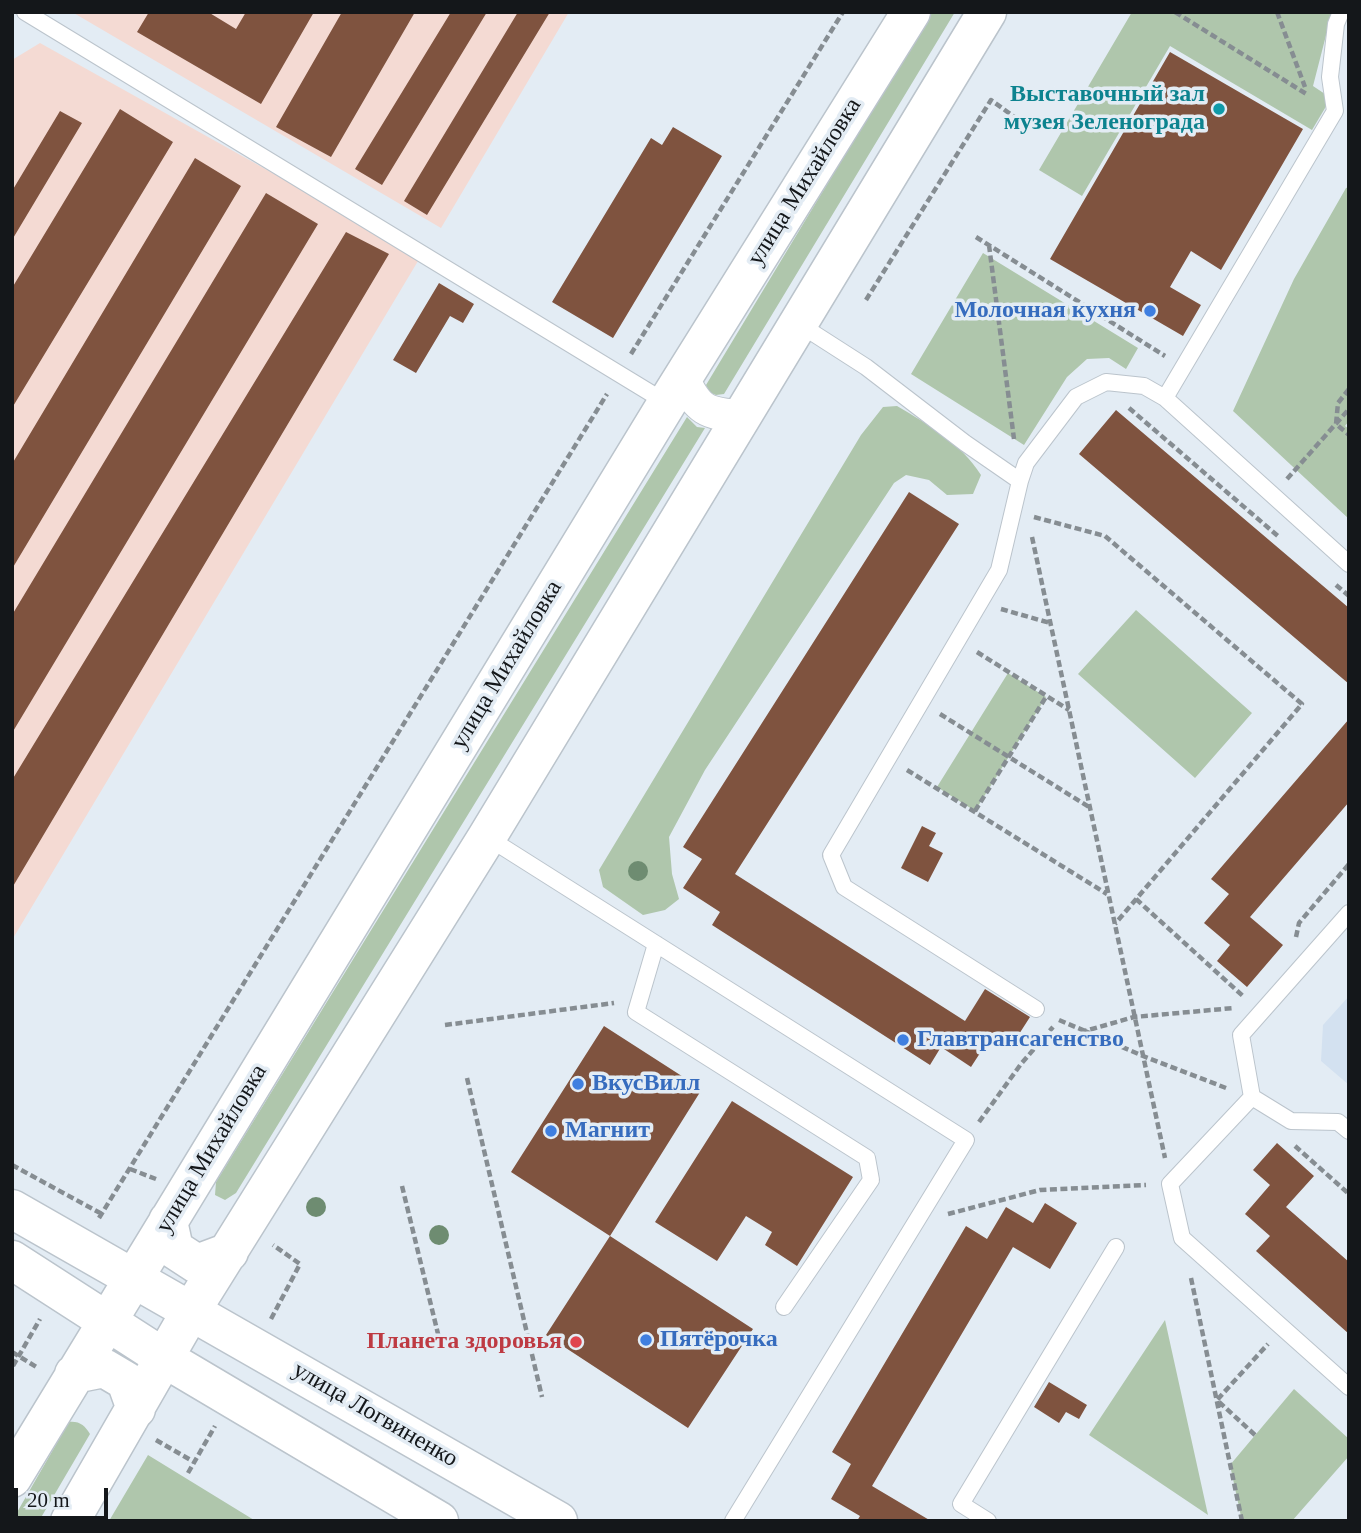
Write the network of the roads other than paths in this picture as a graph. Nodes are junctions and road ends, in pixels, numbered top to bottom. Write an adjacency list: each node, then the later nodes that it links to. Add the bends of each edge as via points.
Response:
1 (911, 12): 7 (main road, улица Михайловка)
2 (987, 12): 6 (main road)
3 (1341, 12): 5 (lane, via 1330,77)
4 (21, 16): 7 (lane, via 620,372)
5 (1339, 106): 8 (lane)
6 (799, 324): 9 (main road); 10 (lane, via 866,367)
7 (675, 390): 9 (street, via 715,415); 19 (main road, улица Михайловка)
8 (1165, 398): 10 (lane, via 1144,386 1106,382 1076,397 1026,463); 11 (lane)
9 (741, 416): 12 (main road)
10 (1020, 481): 15 (lane, via 999,570 831,855 844,887)
11 (1349, 564)
12 (487, 837): 14 (lane); 21 (main road)
13 (1349, 913): 16 (lane, via 1241,1035)
14 (656, 944): 25 (lane, via 636,1012 867,1158 872,1180); 38 (lane, via 966,1140)
15 (1036, 1009)
16 (1252, 1097): 17 (lane, via 1291,1121 1338,1122); 31 (lane, via 1170,1184 1182,1238)
17 (1349, 1131)
18 (12, 1209): 23 (main road, улица Логвиненко)
19 (168, 1221): 21 (main road, via 174,1249 197,1264); 23 (main road, улица Михайловка)
20 (1116, 1247): 39 (lane, via 961,1504)
21 (229, 1252): 26 (main road); 28 (main road, via 222,1287 224,1315)
22 (12, 1260): 24 (main road)
23 (132, 1278): 26 (main road, улица Логвиненко); 27 (main road, улица Михайловка)
24 (70, 1297): 27 (main road); 30 (main road, via 82,1316 82,1345)
25 (784, 1307)
26 (191, 1311): 28 (main road, улица Логвиненко); 29 (main road)
27 (107, 1320): 29 (main road); 30 (main road, улица Михайловка)
28 (242, 1340): 37 (main road, улица Логвиненко)
29 (164, 1358): 32 (main road); 33 (main road)
30 (74, 1374): 33 (main road, via 104,1368 126,1381); 34 (main road, улица Михайловка)
31 (1349, 1387)
32 (225, 1393): 33 (main road, via 184,1385 163,1390); 36 (main road)
33 (136, 1409): 35 (main road)
34 (12, 1478)
35 (70, 1521)
36 (439, 1521)
37 (558, 1521)
38 (733, 1521)
39 (988, 1521)

